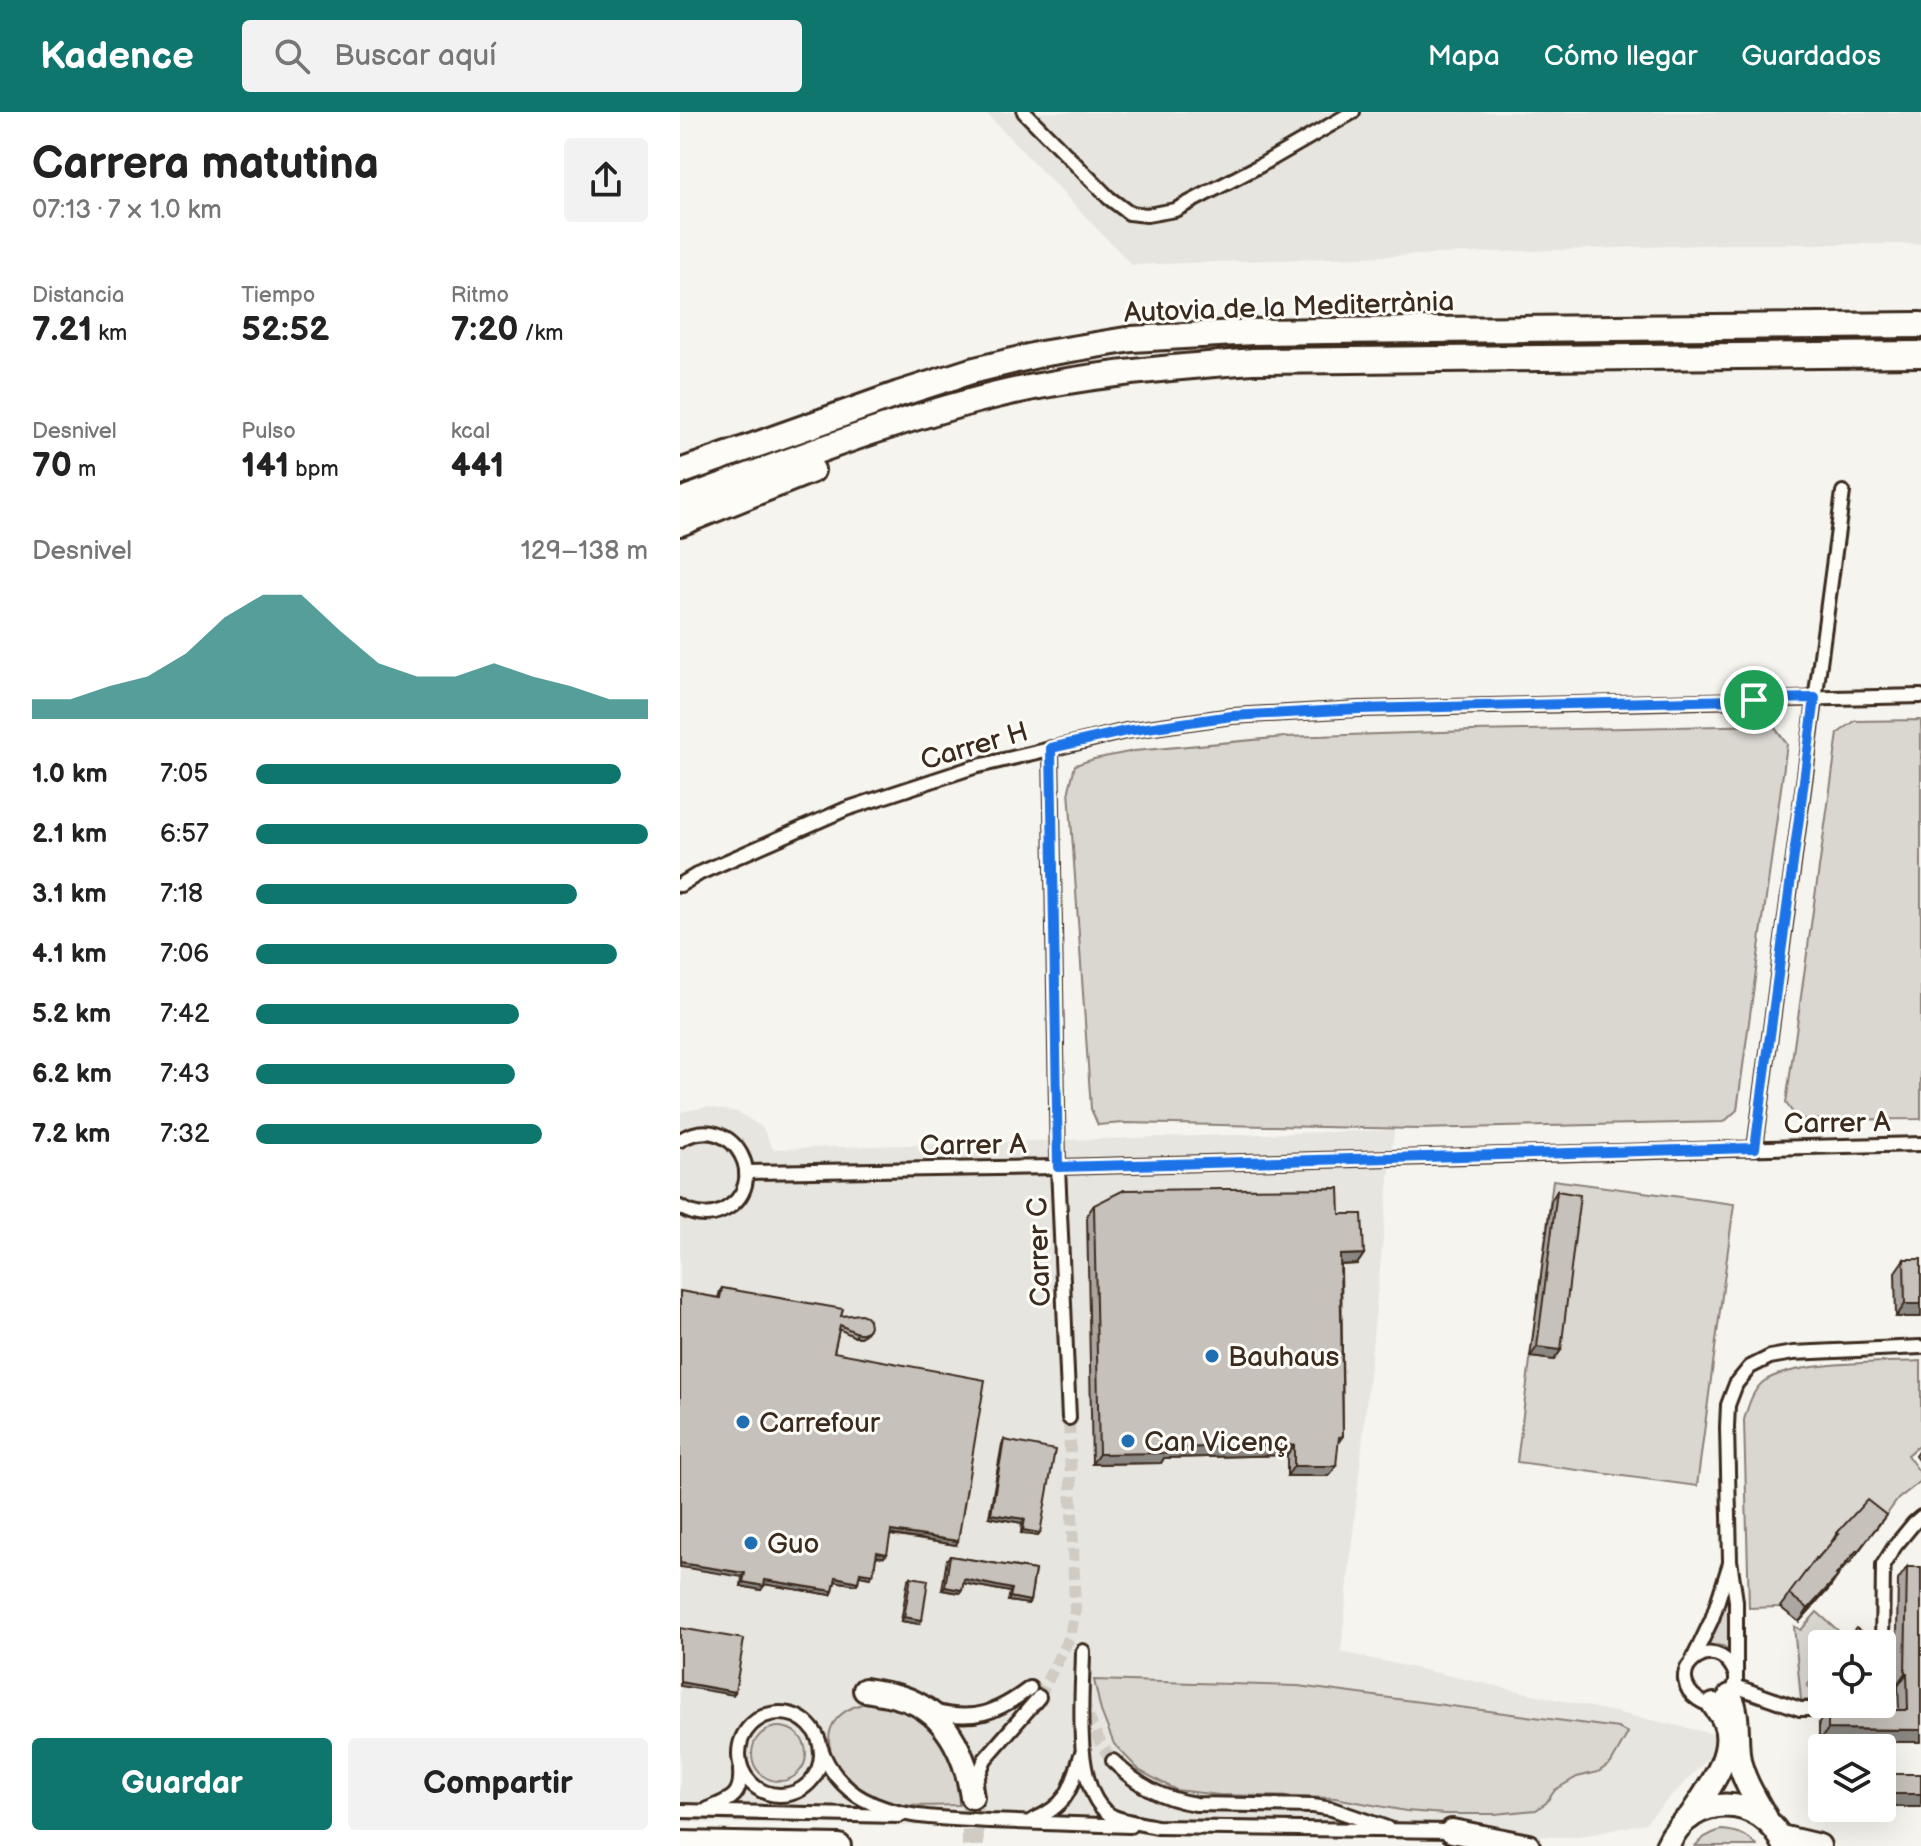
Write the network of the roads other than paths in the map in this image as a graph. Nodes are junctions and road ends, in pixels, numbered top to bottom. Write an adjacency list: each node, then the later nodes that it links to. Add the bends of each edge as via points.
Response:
1 (1024, 112): 2 (street, via 1109,198 1129,213 1147,215 1175,210)
2 (1353, 112)
3 (1921, 325): 5 (highway, Autovia de la Mediterrània, via 1201,335 1132,339)
4 (1921, 354): 6 (highway, Autovia de la Mediterrània, via 1253,361)
5 (971, 371): 7 (highway, via 947,369 892,384); 8 (highway, Autovia de la Mediterrània)
6 (1067, 382): 10 (highway, Autovia de la Mediterrània, via 936,412); 11 (highway, via 1035,399 892,440)
7 (680, 455)
8 (680, 472)
9 (1843, 492): 13 (street)
10 (680, 501)
11 (680, 523)
12 (1921, 696): 13 (street, Carrer H)
13 (1815, 698): 14 (street, Carrer H, via 1232,716); 18 (street)
14 (1051, 748): 15 (street, Carrer H, via 846,809); 19 (street, Carrer C)
15 (680, 885)
16 (680, 1140): 20 (street, via 708,1132 725,1137 738,1149)
17 (1921, 1144): 18 (street, Carrer A)
18 (1755, 1148): 19 (street, Carrer A)
19 (1058, 1167): 20 (street, Carrer A); 23 (street, Carrer C)
20 (746, 1172): 21 (street, via 740,1196 725,1210 701,1215)
21 (680, 1207)
22 (1921, 1347): 25 (street, via 1793,1353 1750,1367 1728,1405)
23 (1069, 1418)
24 (1921, 1517): 26 (street, via 1883,1565)
25 (1730, 1560): 28 (street); 30 (street, via 1736,1601)
26 (1882, 1630)
27 (1083, 1651): 36 (street)
28 (1691, 1664): 30 (street, via 1714,1654 1729,1661); 30 (street, via 1686,1678 1689,1693 1700,1702)
29 (865, 1690): 31 (highway)
30 (1729, 1691): 32 (street); 43 (highway, via 1724,1762); 48 (highway, via 1740,1763)
31 (925, 1709): 33 (street, via 959,1716); 34 (highway, via 948,1732)
32 (1808, 1709)
33 (985, 1714): 34 (street); 39 (street, via 1034,1692 985,1759)
34 (960, 1734): 39 (highway)
35 (821, 1748): 38 (street, via 816,1774 796,1792 769,1794 756,1788); 38 (street, via 803,1719 769,1713 747,1728 738,1753); 42 (street, via 831,1770 850,1790)
36 (1082, 1752): 44 (street, via 1063,1801); 45 (street, via 1087,1783 1101,1806 1114,1817)
37 (1113, 1761): 46 (street, via 1148,1790 1177,1801 1332,1809)
38 (740, 1766): 41 (street, via 735,1795)
39 (972, 1797)
40 (680, 1811): 41 (street)
41 (701, 1811): 42 (street)
42 (918, 1817): 44 (street)
43 (1690, 1817): 48 (highway, via 1723,1805 1746,1808); 50 (highway)
44 (1026, 1823): 45 (street)
45 (1157, 1827): 46 (street)
46 (1397, 1831): 47 (street)
47 (1452, 1831): 52 (highway)
48 (1778, 1834): 53 (highway)
49 (680, 1843): 51 (highway)
50 (1664, 1843)
51 (839, 1846)
52 (1528, 1846)
53 (1819, 1846)

